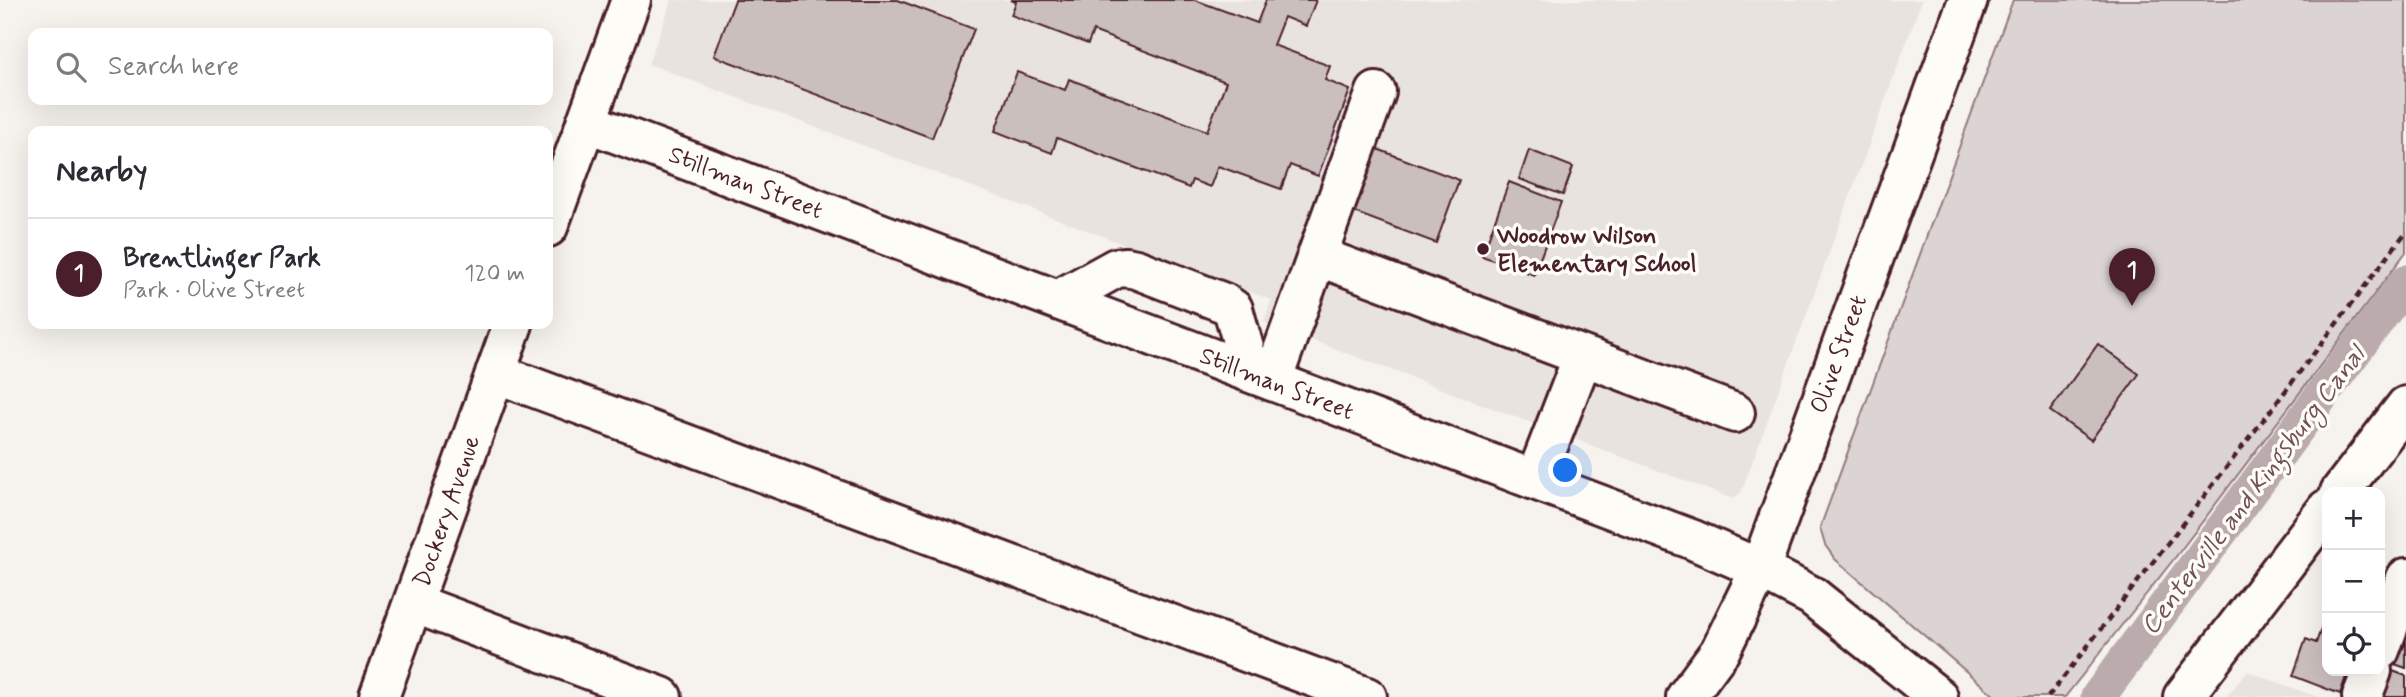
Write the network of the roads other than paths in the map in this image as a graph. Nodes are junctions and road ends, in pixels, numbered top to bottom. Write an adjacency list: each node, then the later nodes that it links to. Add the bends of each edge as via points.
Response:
1 (631, 0): 4 (street)
2 (1968, 0): 17 (street, Olive Street)
3 (1376, 92): 6 (street)
4 (586, 122): 5 (street); 7 (street, Stillman Street)
5 (553, 213)
6 (1317, 256): 9 (street); 11 (street)
7 (1058, 300): 11 (street, Stillman Street); 11 (street, via 1116,268 1136,269 1233,309)
8 (511, 329): 10 (street, Dockery Avenue)
9 (1583, 356): 13 (street); 14 (street)
10 (495, 373): 19 (street, Dockery Avenue); 24 (street)
11 (1262, 377): 14 (street, Stillman Street)
12 (2406, 406): 15 (street)
13 (1735, 413)
14 (1535, 480): 17 (street, Stillman Street)
15 (2344, 487)
16 (2322, 516): 27 (street)
17 (1760, 569): 25 (street, Olive Street, via 1720,652); 26 (street, Stillman Street, via 1812,596)
18 (2406, 578): 20 (street)
19 (413, 603): 22 (street, Dockery Avenue); 23 (street)
20 (2385, 636)
21 (2370, 676): 28 (street)
22 (379, 697)
23 (662, 697)
24 (1367, 697)
25 (1686, 697)
26 (1938, 697)
27 (2183, 697)
28 (2362, 697)

